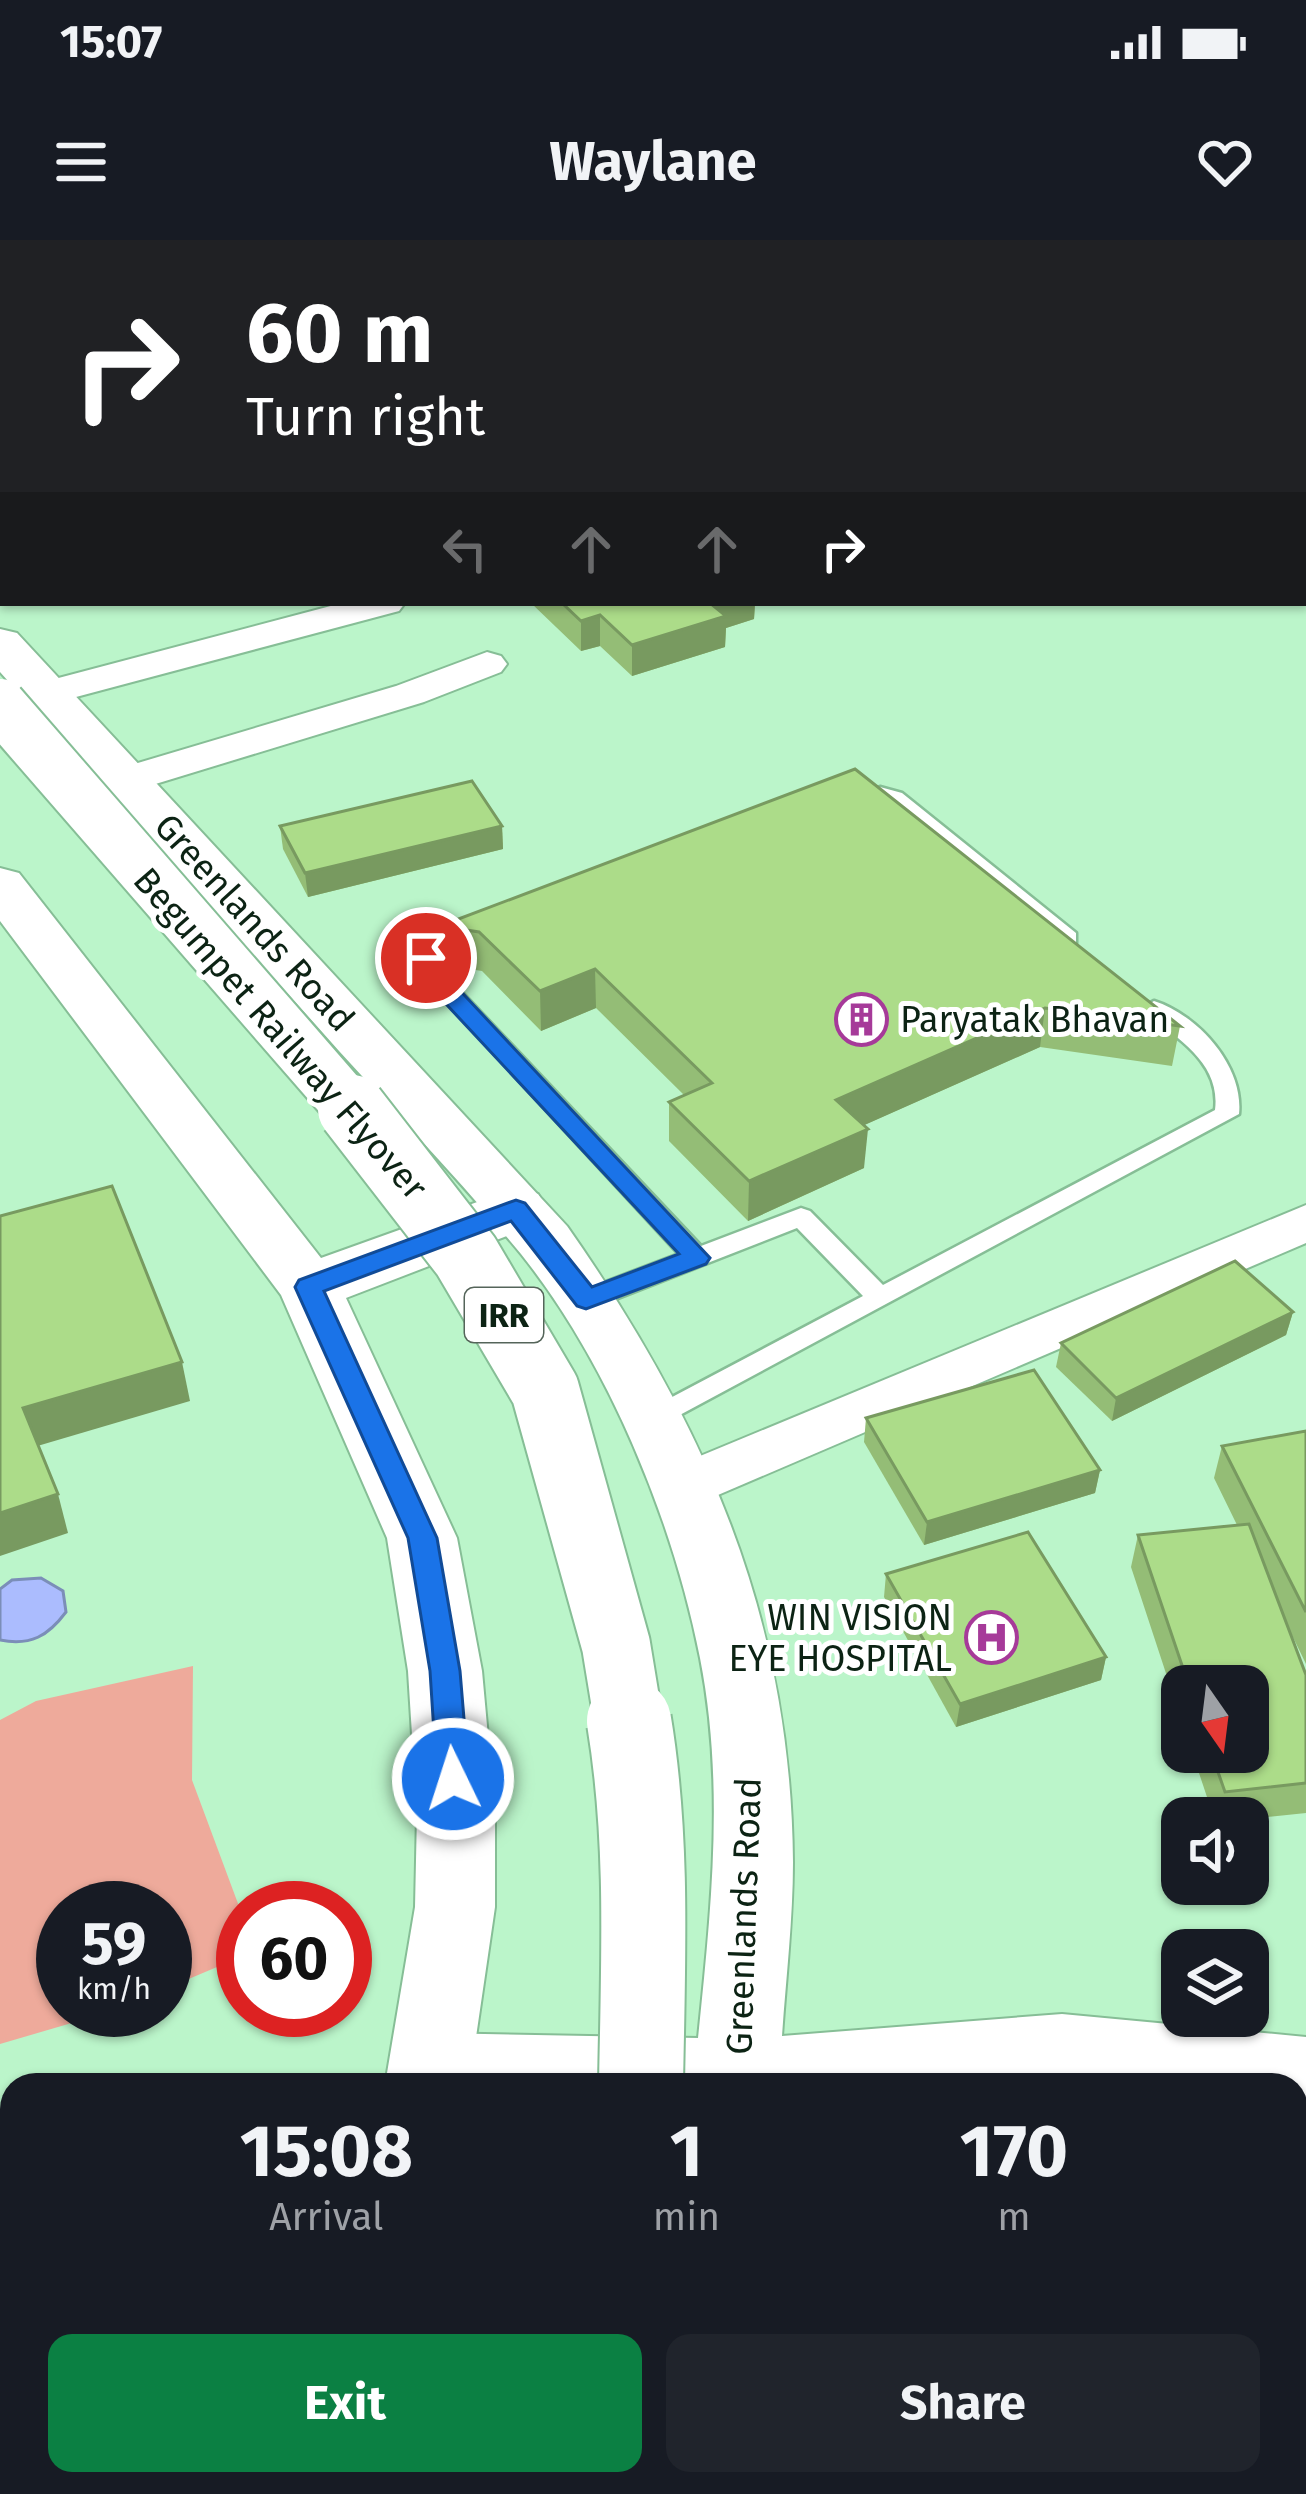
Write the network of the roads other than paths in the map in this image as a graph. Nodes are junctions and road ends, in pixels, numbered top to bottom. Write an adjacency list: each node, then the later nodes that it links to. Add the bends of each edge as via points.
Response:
1 (375, 606): 4 (street)
2 (0, 643): 4 (main road, Greenlands Road / IRR)
3 (487, 664): 5 (street)
4 (23, 699): 5 (main road, Greenlands Road / IRR); 20 (main road, Begumpet Railway Flyover / IRR, bridge, via 400,1166 466,1256 545,1390 616,1645 639,1780)
5 (126, 780): 11 (main road, Greenlands Road / IRR)
6 (828, 810): 9 (lane, via 872,794 895,797)
7 (0, 884): 14 (main road)
8 (497, 930): 13 (lane, via 431,954 428,970)
9 (1092, 957)
10 (1127, 987): 15 (lane, via 1221,1066 1232,1093 1227,1114)
11 (516, 1209): 14 (main road); 16 (main road, Greenlands Road / IRR)
12 (1306, 1223): 18 (street)
13 (697, 1258): 15 (lane, via 801,1217); 16 (lane)
14 (309, 1287): 19 (main road, via 422,1538 445,1671 455,1907)
15 (878, 1297): 17 (lane)
16 (586, 1300): 17 (main road, Greenlands Road / IRR)
17 (650, 1421): 18 (main road, Greenlands Road / IRR)
18 (684, 1486): 21 (main road, Greenlands Road / IRR, via 707,1545 747,1726 749,1948)
19 (431, 2073)
20 (641, 2073)
21 (738, 2073)
22 (834, 2073): 23 (main road, via 1062,2054)
23 (1273, 2073)

